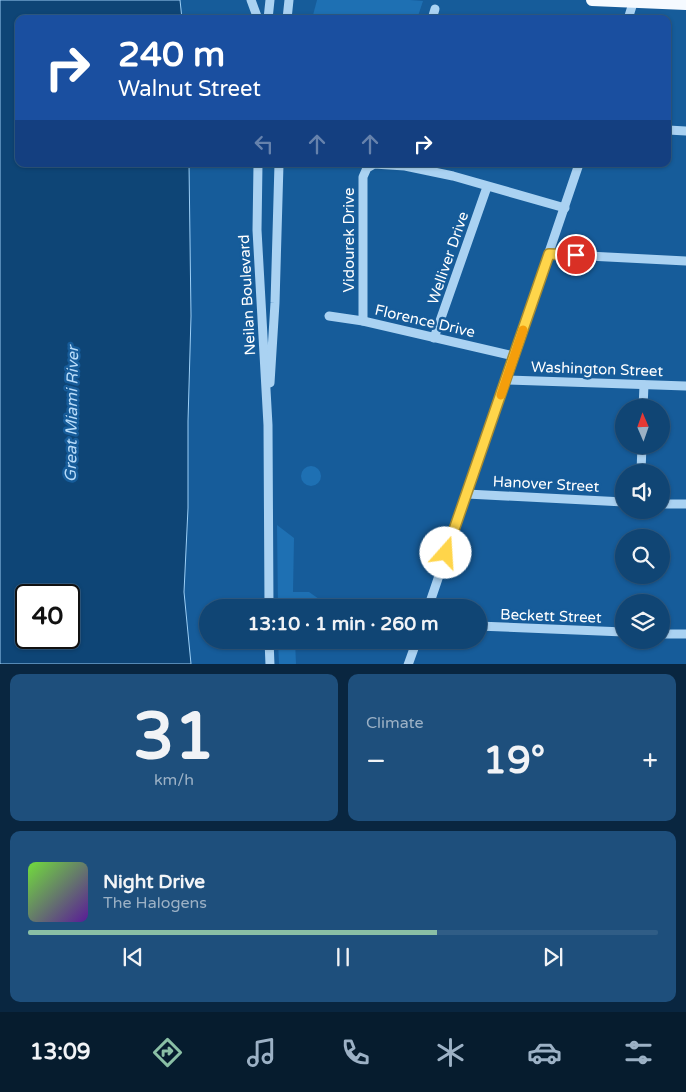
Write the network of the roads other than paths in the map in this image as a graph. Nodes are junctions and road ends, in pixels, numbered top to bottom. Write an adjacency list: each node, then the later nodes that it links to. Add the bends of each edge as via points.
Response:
1 (251, 0): 8 (street)
2 (270, 0): 9 (street)
3 (289, 0): 10 (street)
4 (592, 0): 5 (main road)
5 (634, 1): 6 (main road); 12 (street)
6 (686, 4)
7 (436, 9): 11 (street)
8 (257, 15)
9 (268, 15)
10 (287, 15)
11 (434, 15)
12 (629, 15)
13 (671, 130): 14 (street)
14 (686, 131)
15 (258, 167): 32 (street, Neilan Boulevard, via 257,230)
16 (279, 167): 32 (street, Neilan Boulevard)
17 (369, 167): 25 (street, Vidourek Drive, via 363,177)
18 (410, 167): 20 (street)
19 (579, 167): 21 (street)
20 (487, 187): 21 (street); 26 (street, Welliver Drive)
21 (565, 208): 22 (street)
22 (549, 254): 23 (street); 27 (street)
23 (686, 260)
24 (329, 316): 25 (street, Florence Drive)
25 (363, 321): 26 (street, Florence Drive)
26 (434, 338): 27 (street, Florence Drive)
27 (514, 356): 28 (street)
28 (507, 380): 29 (street, Washington Street); 33 (street)
29 (644, 385): 30 (street, Washington Street); 31 (street)
30 (686, 386)
31 (643, 399)
32 (268, 425): 37 (street, Neilan Boulevard)
33 (467, 494): 34 (street, Hanover Street); 38 (street)
34 (615, 502)
35 (670, 504): 36 (street)
36 (686, 504)
37 (269, 599)
38 (431, 599)
39 (487, 626): 40 (street, Beckett Street)
40 (615, 632)
41 (670, 634): 42 (street)
42 (686, 634)
43 (269, 649): 45 (street)
44 (414, 649): 46 (street)
45 (270, 664)
46 (408, 664)

